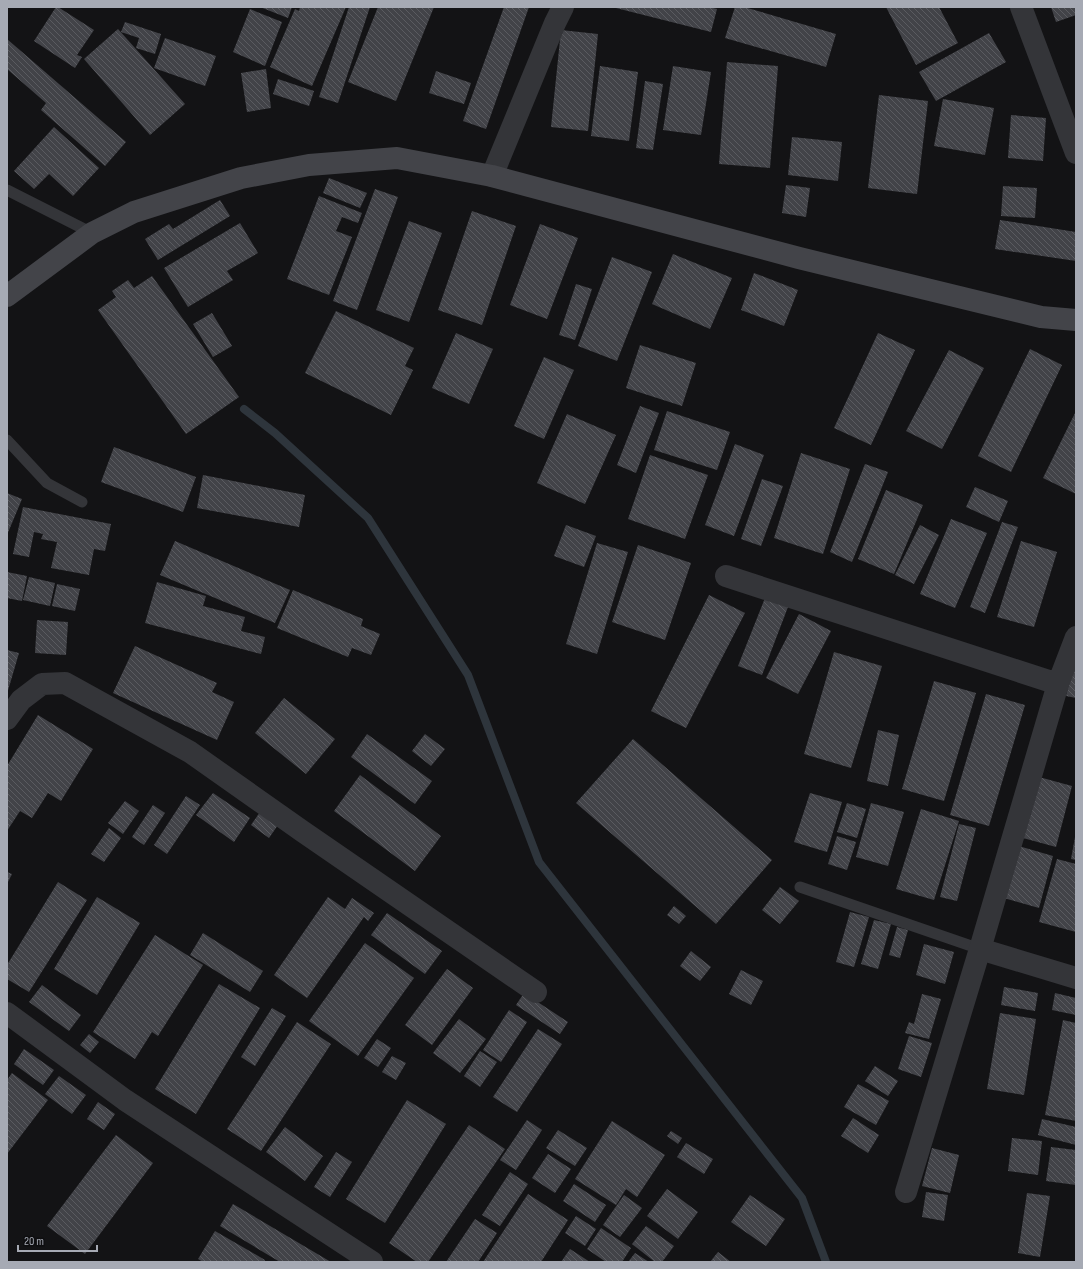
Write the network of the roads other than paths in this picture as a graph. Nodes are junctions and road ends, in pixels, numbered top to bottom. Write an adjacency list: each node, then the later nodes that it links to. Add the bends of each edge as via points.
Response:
1 (563, 7): 4 (street)
2 (1020, 7): 3 (street)
3 (1076, 153)
4 (492, 176): 6 (main road, via 397,158 309,164 241,178 134,212); 8 (main road, via 799,258 1041,317)
5 (7, 190): 6 (lane)
6 (92, 233): 7 (main road)
7 (7, 296)
8 (1076, 320)
9 (7, 440): 10 (lane, via 47,483)
10 (82, 502)
11 (726, 576): 13 (street)
12 (1076, 636): 13 (street)
13 (1058, 684): 16 (street)
14 (7, 719): 18 (street, via 21,700 42,684 65,683 190,752)
15 (800, 887): 16 (lane)
16 (980, 949): 17 (street); 20 (street)
17 (1076, 978)
18 (536, 992)
19 (7, 1013): 21 (street, via 125,1100)
20 (906, 1192)
21 (372, 1262)

